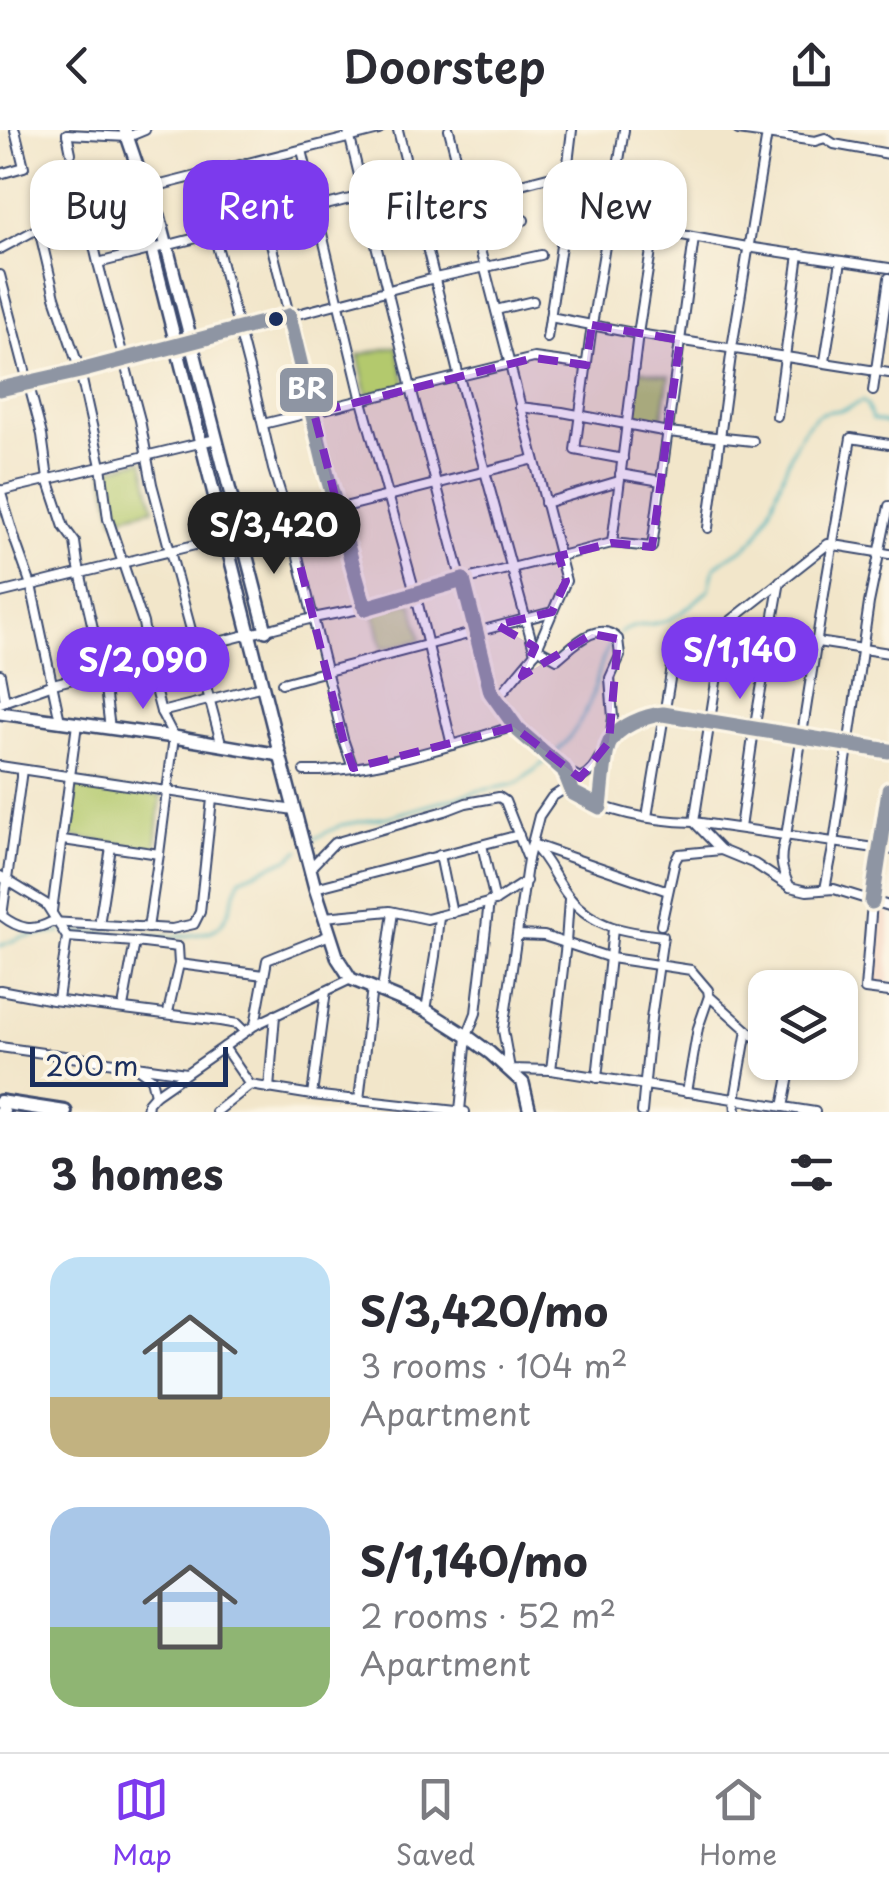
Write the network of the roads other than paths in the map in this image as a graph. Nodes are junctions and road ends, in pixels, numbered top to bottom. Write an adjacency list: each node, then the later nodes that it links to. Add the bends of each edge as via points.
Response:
1 (15, 130): 24 (street, via 24,167)
2 (145, 130): 10 (street)
3 (379, 130): 11 (street)
4 (398, 130): 20 (street)
5 (449, 130): 21 (street)
6 (572, 130): 22 (street)
7 (624, 130): 23 (street)
8 (738, 130): 12 (street)
9 (66, 132): 10 (street); 14 (street)
10 (126, 134): 16 (street)
11 (349, 134): 13 (street); 19 (street)
12 (766, 134): 15 (street, via 825,138); 32 (street)
13 (302, 150): 17 (street); 18 (street)
14 (72, 154)
15 (889, 154)
16 (135, 160)
17 (259, 160)
18 (304, 160)
19 (356, 160)
20 (406, 160)
21 (457, 160)
22 (568, 160)
23 (619, 160)
24 (0, 174)
25 (163, 230): 30 (street)
26 (30, 234): 33 (street)
27 (687, 237): 28 (street)
28 (694, 238): 32 (street); 66 (street)
29 (183, 240): 30 (street)
30 (166, 244): 31 (street); 67 (street)
31 (163, 245)
32 (747, 247): 47 (street); 69 (street)
33 (0, 249)
34 (44, 250): 75 (street)
35 (95, 250): 50 (street)
36 (148, 250): 50 (street)
37 (152, 250): 68 (street)
38 (218, 250): 63 (street)
39 (272, 250): 60 (street)
40 (327, 250): 58 (street)
41 (378, 250): 56 (street)
42 (428, 250): 54 (street)
43 (480, 250): 51 (street)
44 (560, 250): 61 (street)
45 (604, 250): 62 (street)
46 (651, 250): 64 (street)
47 (798, 254): 49 (street); 70 (street)
48 (541, 255): 51 (street)
49 (841, 261): 52 (street); 72 (street)
50 (98, 263): 71 (street)
51 (484, 266): 54 (street); 59 (street)
52 (889, 268)
53 (0, 275): 79 (street)
54 (435, 278): 56 (street); 78 (street)
55 (889, 278): 76 (street)
56 (388, 292): 58 (street); 80 (street)
57 (533, 301): 59 (street)
58 (340, 302): 60 (street); 83 (street)
59 (496, 310): 73 (street)
60 (289, 316): 63 (street); 85 (street)
61 (550, 316): 62 (street); 65 (street)
62 (592, 324): 64 (street); 74 (street)
63 (239, 330): 67 (street); 88 (street)
64 (638, 334): 66 (street); 89 (street)
65 (547, 338)
66 (680, 340): 69 (street); 90 (street)
67 (191, 342): 68 (street); 92 (street)
68 (177, 346): 71 (street); 94 (street)
69 (732, 348): 70 (street); 91 (street)
70 (784, 355): 72 (street); 87 (street)
71 (124, 359): 75 (street); 96 (street)
72 (825, 362): 76 (street)
73 (509, 364): 74 (street, via 534,358); 78 (street); 84 (street)
74 (586, 364): 86 (street)
75 (80, 371): 79 (street); 99 (street)
76 (876, 371): 77 (street); 82 (street)
77 (889, 372)
78 (459, 377): 80 (street); 100 (street)
79 (28, 382): 81 (street); 102 (street)
80 (411, 388): 83 (street); 104 (street)
81 (0, 389)
82 (873, 391)
83 (362, 401): 85 (street); 106 (street)
84 (520, 406): 86 (street); 97 (street)
85 (314, 413): 88 (street); 109 (street)
86 (579, 415): 89 (street); 98 (street, via 575,450)
87 (776, 416)
88 (263, 424): 110 (street)
89 (626, 424): 90 (street); 98 (street)
90 (668, 432): 91 (street); 103 (street)
91 (720, 438): 93 (street); 111 (street)
92 (216, 439): 94 (street); 112 (street)
93 (753, 441)
94 (201, 442): 96 (street); 134 (street)
95 (889, 444): 115 (street, via 851,438)
96 (148, 454): 99 (street); 116 (street)
97 (534, 459): 100 (street); 107 (street)
98 (623, 459): 101 (street)
99 (101, 466): 102 (street); 119 (street, via 108,519)
100 (485, 471): 104 (street); 120 (street)
101 (619, 477): 103 (street); 107 (street); 114 (street)
102 (48, 480): 105 (street); 121 (street, via 75,542)
103 (661, 481): 114 (street, via 652,548)
104 (437, 483): 106 (street); 122 (street)
105 (0, 491): 124 (street)
106 (389, 495): 109 (street); 125 (street)
107 (545, 503): 118 (street)
108 (889, 506): 117 (street)
109 (338, 508): 110 (street); 127 (street)
110 (289, 520): 112 (street); 129 (street)
111 (708, 528)
112 (242, 533): 132 (street)
113 (215, 540): 116 (street)
114 (612, 543): 118 (street)
115 (834, 545): 117 (street); 123 (street); 136 (street)
116 (168, 550): 119 (street); 138 (street)
117 (885, 553): 139 (street)
118 (559, 556): 120 (street); 128 (street, via 566,581)
119 (123, 562): 121 (street); 142 (street)
120 (510, 569): 122 (street); 130 (street)
121 (80, 572): 124 (street); 144 (street)
122 (463, 580): 125 (street); 133 (street)
123 (780, 581): 131 (street); 135 (street)
124 (32, 585): 126 (street); 147 (street)
125 (415, 592): 127 (street); 137 (street)
126 (0, 593)
127 (365, 608): 129 (street)
128 (552, 612): 130 (street); 140 (street)
129 (313, 618): 132 (street); 143 (street)
130 (524, 618): 133 (street); 140 (street)
131 (725, 625): 135 (street); 153 (street, via 672,667); 155 (street)
132 (266, 631): 134 (street)
133 (475, 632): 137 (street); 150 (street)
134 (250, 635): 138 (street); 148 (street)
135 (772, 635): 136 (street); 159 (street)
136 (816, 641): 139 (street); 161 (street)
137 (428, 645): 143 (street); 163 (street)
138 (197, 648): 142 (street); 149 (street)
139 (863, 648): 141 (street); 164 (street)
140 (536, 651): 150 (street); 162 (street, via 556,659 599,631 617,637)
141 (889, 653)
142 (150, 660): 144 (street); 152 (street)
143 (327, 670): 146 (street); 169 (street)
144 (102, 672): 147 (street); 158 (street)
145 (0, 674): 151 (street)
146 (282, 683)
147 (53, 684): 151 (street); 154 (street)
148 (263, 686): 149 (street); 167 (street)
149 (210, 699): 152 (street); 165 (street)
150 (495, 701): 157 (street)
151 (2, 706): 154 (street)
152 (161, 712): 160 (street)
153 (663, 714): 155 (street); 162 (street, via 622,728); 180 (street)
154 (60, 721): 156 (street)
155 (708, 723): 159 (street); 181 (street)
156 (77, 724): 158 (street); 173 (street)
157 (515, 726): 163 (street); 172 (street)
158 (110, 729): 160 (street)
159 (754, 730): 161 (street); 182 (street)
160 (174, 737): 165 (street); 176 (street)
161 (801, 737): 164 (street); 184 (street)
162 (609, 742): 172 (street, via 590,774 580,778); 178 (street)
163 (452, 745): 169 (street)
164 (848, 745): 166 (street); 186 (street)
165 (222, 746): 167 (street)
166 (889, 751)
167 (280, 755): 179 (street)
168 (0, 766): 170 (street)
169 (353, 768): 171 (street)
170 (22, 770): 173 (street); 196 (street)
171 (304, 770)
172 (564, 770): 174 (street)
173 (72, 777): 176 (street); 185 (street)
174 (569, 786): 178 (street); 187 (street, via 539,816)
175 (889, 790): 190 (street)
176 (166, 792): 177 (street); 192 (street)
177 (212, 799): 179 (street); 214 (street, via 198,919 188,927)
178 (600, 807): 180 (street)
179 (294, 810): 195 (street)
180 (647, 817): 181 (street)
181 (694, 822): 182 (street); 191 (street)
182 (740, 828): 184 (street)
183 (519, 836): 188 (street); 194 (street); 195 (street, via 499,797 334,842)
184 (786, 836): 186 (street); 198 (street, via 780,857)
185 (62, 840): 189 (street); 206 (street)
186 (834, 843): 190 (street); 200 (street)
187 (532, 844): 194 (street); 201 (street); 202 (street)
188 (482, 845): 193 (street); 203 (street)
189 (111, 847): 192 (street); 212 (street)
190 (885, 849): 204 (street)
191 (721, 850): 198 (street); 201 (street, via 680,854)
192 (159, 854): 214 (street)
193 (440, 854): 199 (street); 208 (street)
194 (528, 859): 197 (street)
195 (310, 868): 199 (street)
196 (4, 878): 206 (street); 211 (street, via 6,920 37,929)
197 (526, 881): 203 (street); 217 (street)
198 (790, 887): 200 (street)
199 (315, 888): 210 (street)
200 (825, 889): 204 (street)
201 (668, 892): 213 (street)
202 (569, 898): 215 (street); 220 (street)
203 (492, 901): 208 (street); 239 (street)
204 (872, 902): 205 (street); 229 (street, via 864,989)
205 (889, 906)
206 (52, 911): 211 (street)
207 (394, 912): 209 (street); 210 (street); 226 (street)
208 (452, 913): 209 (street)
209 (438, 916): 233 (street)
210 (324, 917): 216 (street)
211 (59, 922): 212 (street); 218 (street)
212 (99, 924): 214 (street)
213 (661, 925)
214 (148, 928)
215 (613, 929): 221 (street); 223 (street, via 662,936)
216 (330, 934): 224 (street, via 267,960); 225 (street)
217 (518, 935): 220 (street); 243 (street, via 503,1030)
218 (67, 937): 219 (street); 231 (street)
219 (134, 942): 222 (street, via 178,947); 232 (street)
220 (566, 943): 221 (street); 244 (street)
221 (611, 958): 223 (street); 246 (street)
222 (178, 964): 224 (street); 234 (street)
223 (660, 965): 230 (street, via 691,970); 249 (street)
224 (264, 975): 236 (street)
225 (351, 979): 226 (street); 228 (street)
226 (377, 988): 233 (street); 255 (street)
227 (0, 990): 231 (street)
228 (326, 991): 235 (street); 252 (street)
229 (889, 992)
230 (709, 996): 237 (street); 251 (street)
231 (58, 1000): 232 (street)
232 (123, 1007): 234 (street)
233 (426, 1010): 239 (street)
234 (168, 1012): 238 (street, via 237,1024)
235 (276, 1015): 236 (street); 250 (street)
236 (255, 1025): 238 (street)
237 (747, 1030): 254 (street)
238 (245, 1032): 241 (street)
239 (467, 1036): 243 (street); 262 (street)
240 (0, 1046): 242 (street)
241 (224, 1047): 245 (street); 248 (street)
242 (130, 1065): 245 (street); 253 (street, via 151,1078)
243 (510, 1069): 244 (street); 263 (street)
244 (550, 1070): 246 (street)
245 (186, 1073): 253 (street)
246 (597, 1078): 249 (street)
247 (788, 1080): 257 (street)
248 (250, 1085): 250 (street); 261 (street)
249 (645, 1085): 251 (street); 264 (street)
250 (269, 1089): 252 (street)
251 (687, 1092): 254 (street)
252 (312, 1095): 255 (street)
253 (155, 1096): 260 (street)
254 (735, 1099): 257 (street); 265 (street)
255 (360, 1100): 258 (street)
256 (0, 1102): 259 (main road)
257 (783, 1106): 266 (street)
258 (382, 1107): 262 (street)
259 (65, 1112)
260 (147, 1112)
261 (216, 1112)
262 (462, 1112)
263 (530, 1112)
264 (642, 1112)
265 (736, 1112)
266 (815, 1112)

